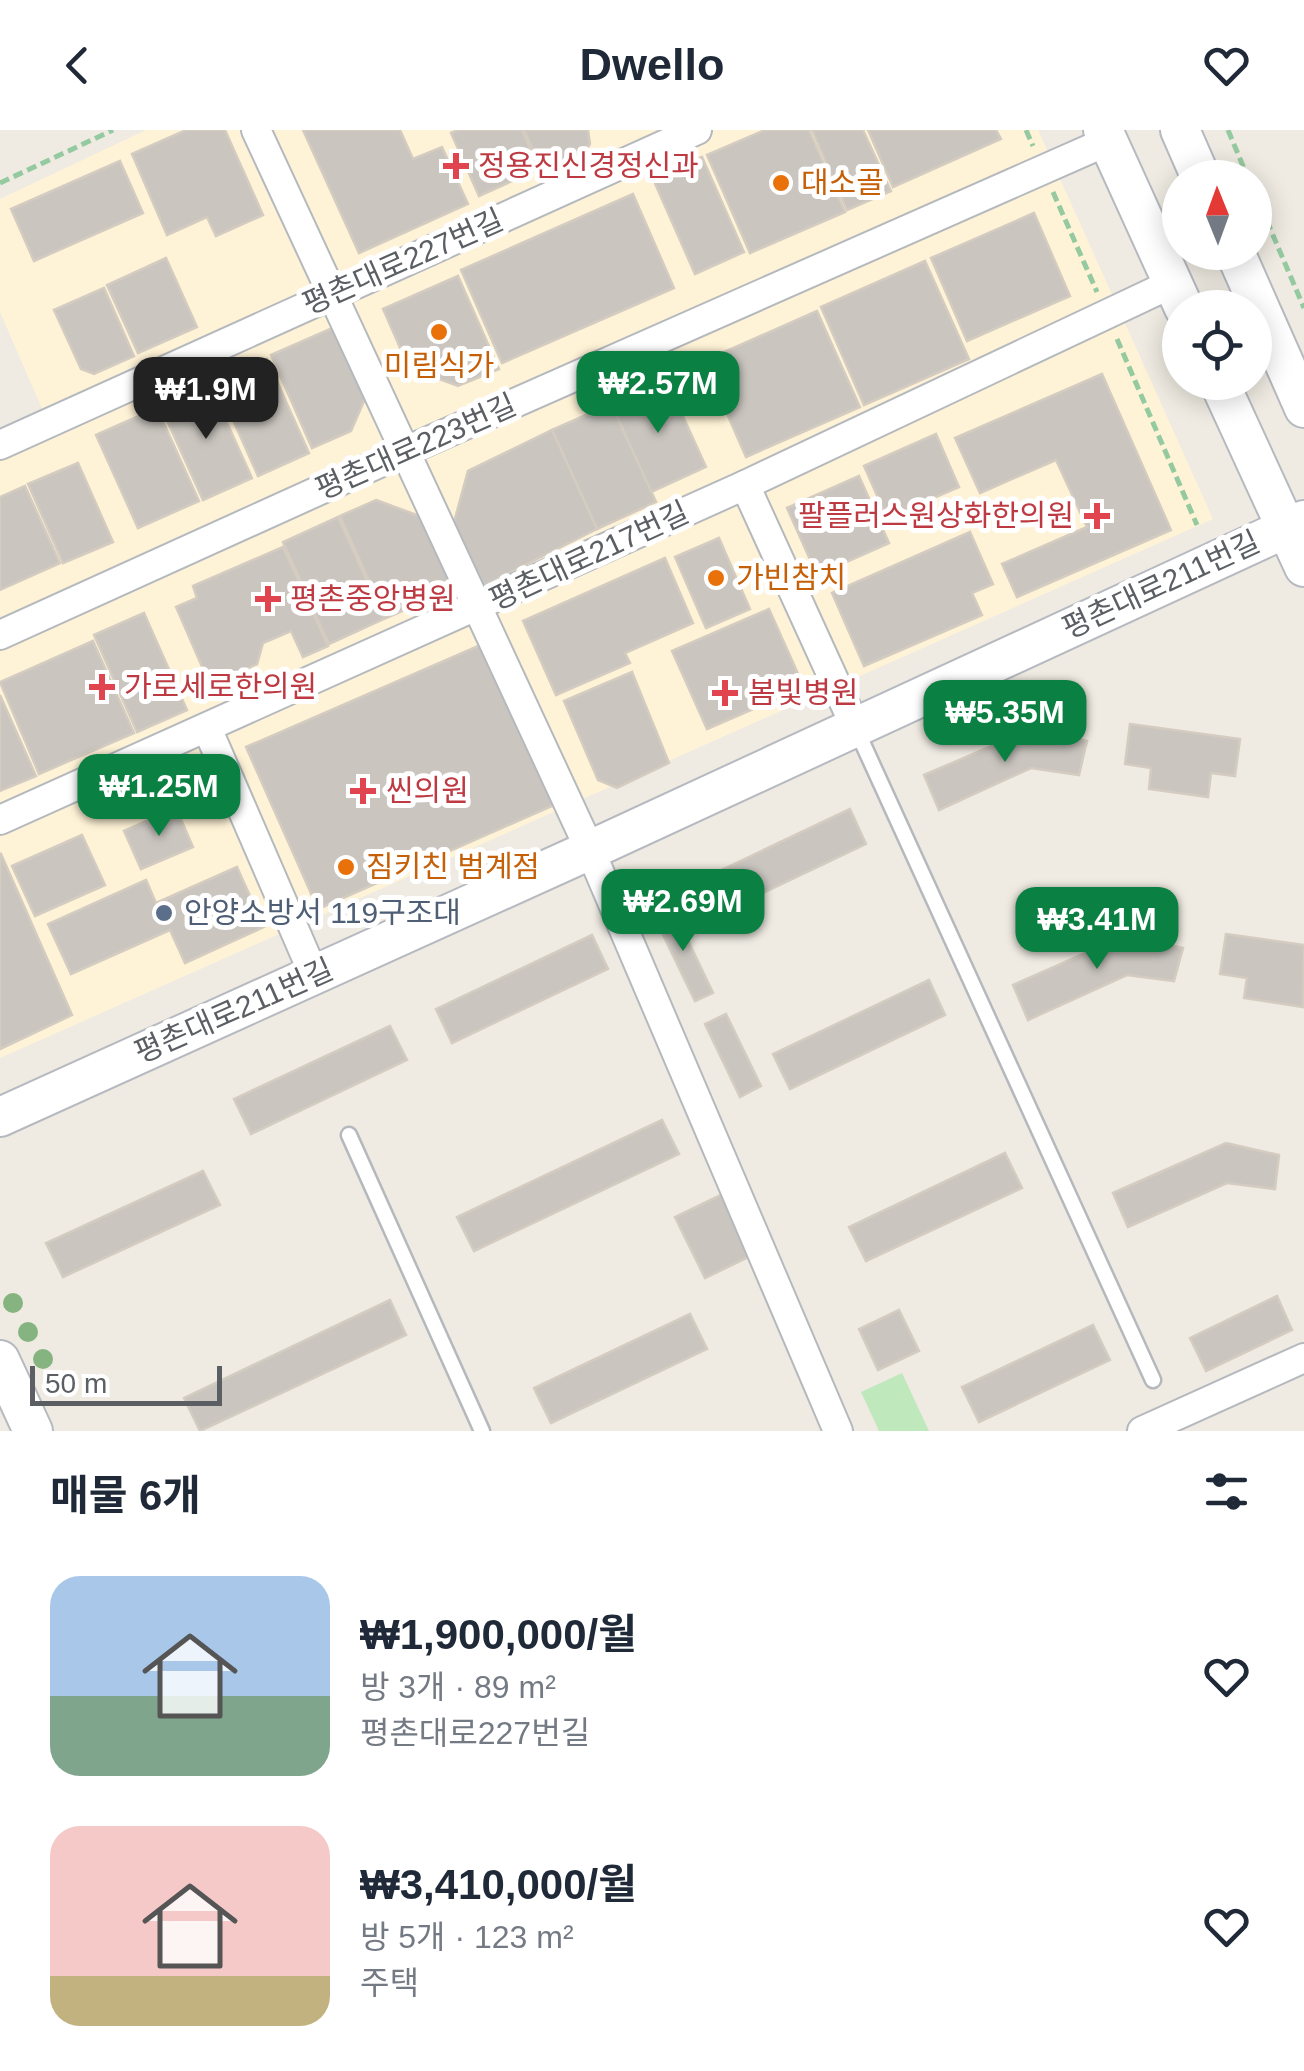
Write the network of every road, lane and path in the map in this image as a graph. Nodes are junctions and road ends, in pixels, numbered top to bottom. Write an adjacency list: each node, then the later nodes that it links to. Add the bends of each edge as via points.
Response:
1 (113, 130): 9 (path)
2 (256, 130): 13 (street)
3 (697, 130): 13 (street, 평촌대로227번길)
4 (1180, 130): 7 (street)
5 (1228, 130): 8 (path)
6 (1105, 136): 12 (street); 19 (street, 평촌대로223번길)
7 (1193, 160)
8 (1240, 160)
9 (0, 183)
10 (1272, 233): 15 (path)
11 (1243, 270): 17 (street)
12 (1176, 290)
13 (333, 293): 18 (street, 평촌대로227번길); 19 (street)
14 (1162, 302): 20 (street, 평촌대로217번길)
15 (1304, 308)
16 (1229, 400): 21 (street)
17 (1304, 408)
18 (0, 445)
19 (406, 451): 23 (street); 24 (street, 평촌대로223번길)
20 (744, 485): 23 (street, 평촌대로217번길); 25 (street)
21 (1295, 524): 22 (street); 25 (street, 평촌대로211번길)
22 (1304, 567)
23 (479, 606): 26 (street, 평촌대로217번길); 28 (street)
24 (0, 634)
25 (855, 726): 28 (street, 평촌대로211번길); 34 (lane)
26 (206, 728): 27 (street, 평촌대로217번길); 29 (street)
27 (0, 820)
28 (590, 850): 29 (street, 평촌대로211번길); 37 (street)
29 (314, 975): 30 (street, 평촌대로211번길)
30 (0, 1117)
31 (349, 1135): 36 (lane)
32 (1304, 1358): 38 (street)
33 (0, 1360): 35 (street)
34 (1152, 1380)
35 (33, 1431)
36 (482, 1431)
37 (838, 1431)
38 (1142, 1431)

